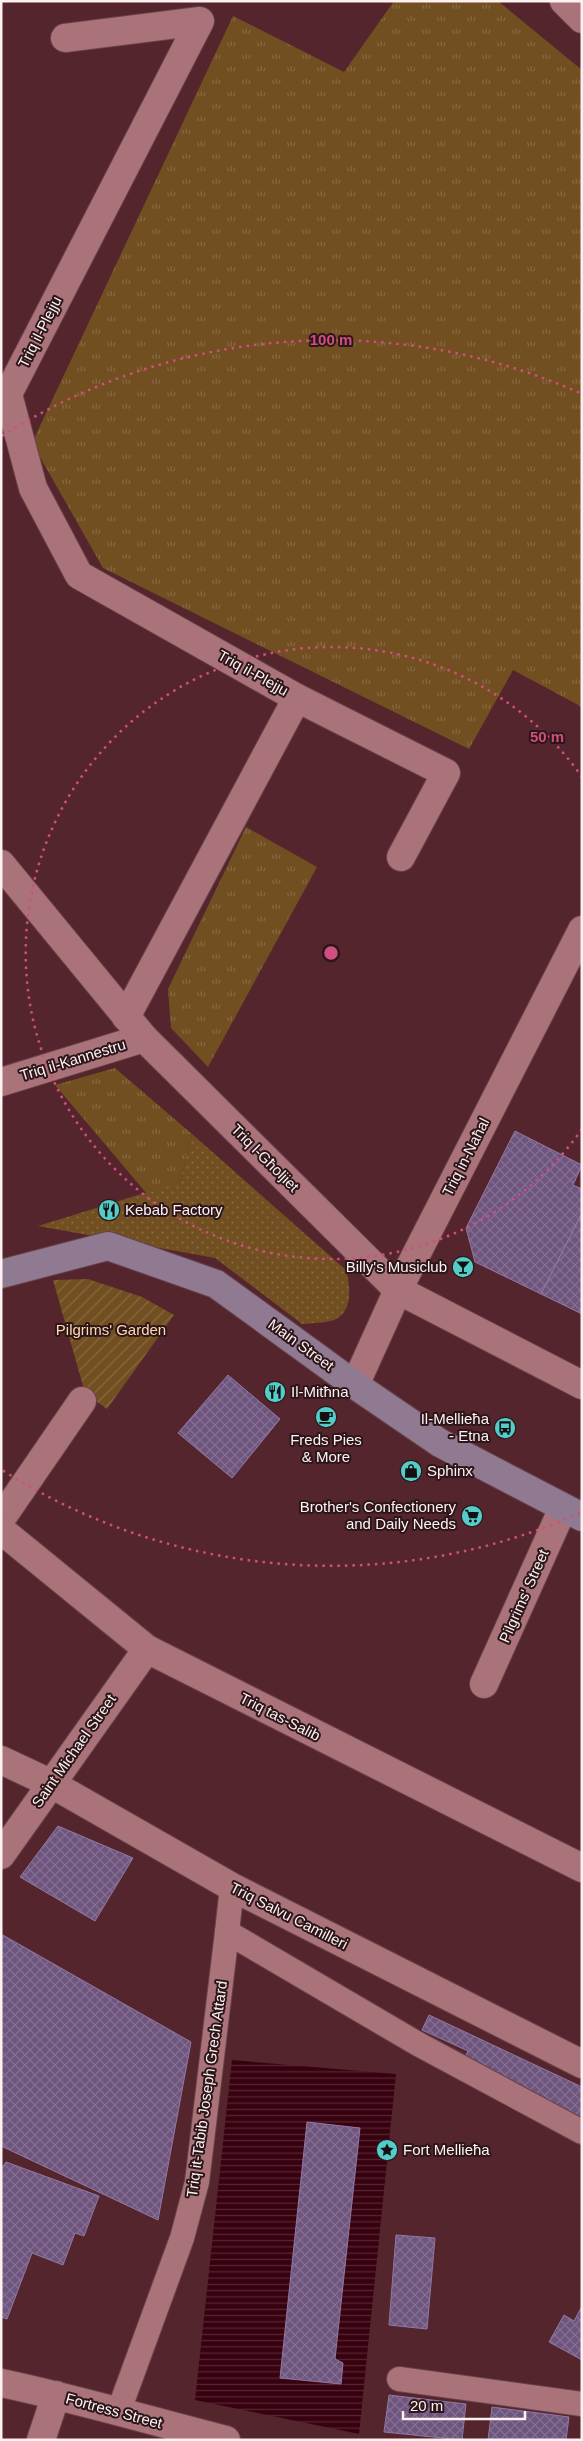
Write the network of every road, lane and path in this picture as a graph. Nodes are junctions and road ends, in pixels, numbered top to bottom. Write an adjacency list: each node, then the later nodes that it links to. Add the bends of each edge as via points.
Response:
1 (564, 1): 2 (street)
2 (582, 19)
3 (65, 38): 4 (street, Triq il-Plejju, via 200,21 8,394 33,488 78,575)
4 (297, 698): 5 (street, Triq il-Plejju, via 446,773); 8 (street, Triq il-Plejju)
5 (402, 857)
6 (1, 864): 8 (street, Triq l-Għoljiet)
7 (582, 930): 12 (street, Triq in-Naħal)
8 (126, 1017): 9 (street, Triq l-Għoljiet)
9 (144, 1038): 10 (street, Triq il-Kannestru); 12 (street, Triq l-Għoljiet)
10 (1, 1082)
11 (1, 1274): 13 (main road, Main Street, via 108,1246 216,1284)
12 (398, 1290): 13 (street, Triq in-Naħal); 14 (street, Triq l-Għoljiet)
13 (355, 1385): 16 (main road, Main Street, via 440,1443)
14 (582, 1385)
15 (82, 1400): 17 (street)
16 (573, 1512): 20 (street, Pilgrims' Street)
17 (1, 1519)
18 (1, 1530): 19 (street, Triq tas-Salib)
19 (147, 1649): 22 (street, Saint Michael Street); 24 (street, Triq tas-Salib)
20 (484, 1684)
21 (1, 1760): 22 (street, Triq Salvu Camilleri)
22 (50, 1783): 23 (street, Saint Michael Street); 25 (street, Triq Salvu Camilleri)
23 (1, 1855)
24 (582, 1868)
25 (232, 1888): 26 (lane, Triq it-Tabib Joseph Grech Attard); 27 (street, Triq Salvu Camilleri)
26 (227, 1932): 28 (lane, via 418,2044); 33 (lane, Triq it-Tabib Joseph Grech Attard, via 197,2182 182,2238)
27 (582, 2064)
28 (582, 2132)
29 (399, 2379): 32 (lane)
30 (1, 2383): 31 (street, Fortress Street)
31 (56, 2395): 33 (street, Fortress Street); 34 (street)
32 (582, 2404)
33 (118, 2413): 35 (street, Fortress Street)
34 (42, 2440)
35 (226, 2440)

